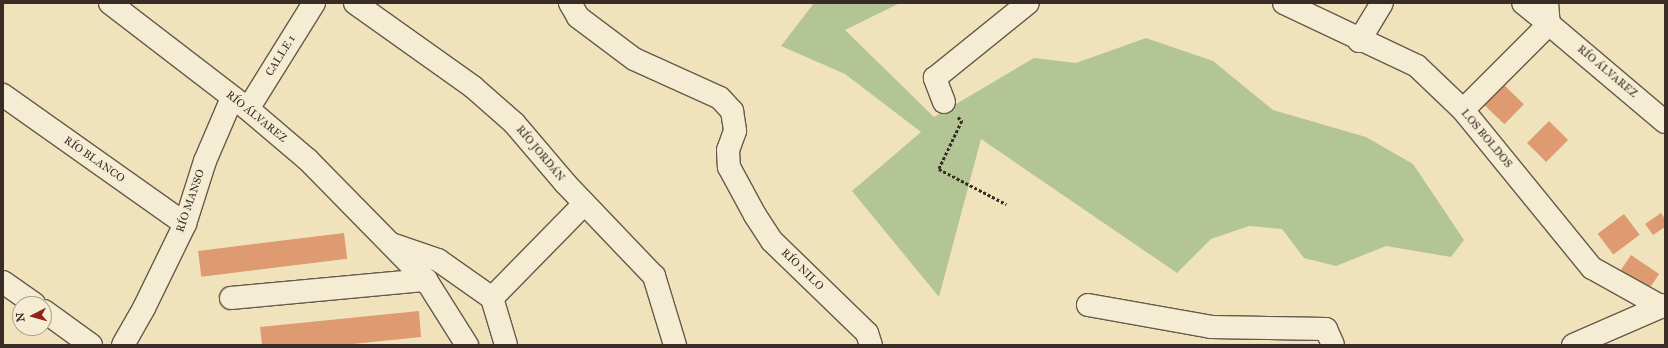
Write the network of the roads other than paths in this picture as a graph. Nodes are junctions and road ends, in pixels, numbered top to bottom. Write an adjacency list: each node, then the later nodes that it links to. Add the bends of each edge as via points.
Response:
1 (110, 3): 13 (street, RÍO ÁLVAREZ)
2 (314, 3): 13 (street, CALLE 1)
3 (355, 3): 16 (street, RÍO JORDÁN, via 473,87 514,123)
4 (570, 3): 33 (street, RÍO NILO, via 578,16 634,59 720,98 732,111 735,130 728,150 729,167 740,189 772,241 867,333)
5 (1028, 3): 12 (street, via 935,78)
6 (1284, 3): 10 (street, LOS BOLDOS)
7 (1382, 3): 10 (street)
8 (1523, 3): 9 (street, RÍO ÁLVAREZ)
9 (1548, 13): 14 (street); 15 (street, RÍO ÁLVAREZ)
10 (1359, 40): 14 (street, LOS BOLDOS, via 1417,66)
11 (3, 95): 17 (street, RÍO BLANCO)
12 (944, 102)
13 (240, 104): 17 (street, RÍO MANSO, via 205,161); 18 (street, RÍO ÁLVAREZ, via 308,160)
14 (1462, 110): 25 (street, LOS BOLDOS, via 1592,268)
15 (1665, 122)
16 (584, 204): 23 (street); 32 (street, RÍO JORDÁN, via 654,276)
17 (185, 224): 29 (street, RÍO MANSO, via 144,308)
18 (391, 244): 19 (street, RÍO ÁLVAREZ); 23 (street, RÍO ÁLVAREZ, via 438,260)
19 (426, 280): 22 (street); 30 (street, RÍO ÁLVAREZ)
20 (3, 282): 21 (street)
21 (23, 296)
22 (231, 298)
23 (492, 298): 31 (street)
24 (1088, 305): 27 (street, via 1211,326)
25 (1664, 310): 34 (street)
26 (52, 317): 28 (street)
27 (1330, 337)
28 (91, 345)
29 (122, 345)
30 (467, 345)
31 (506, 345)
32 (675, 345)
33 (871, 345)
34 (1573, 345)

